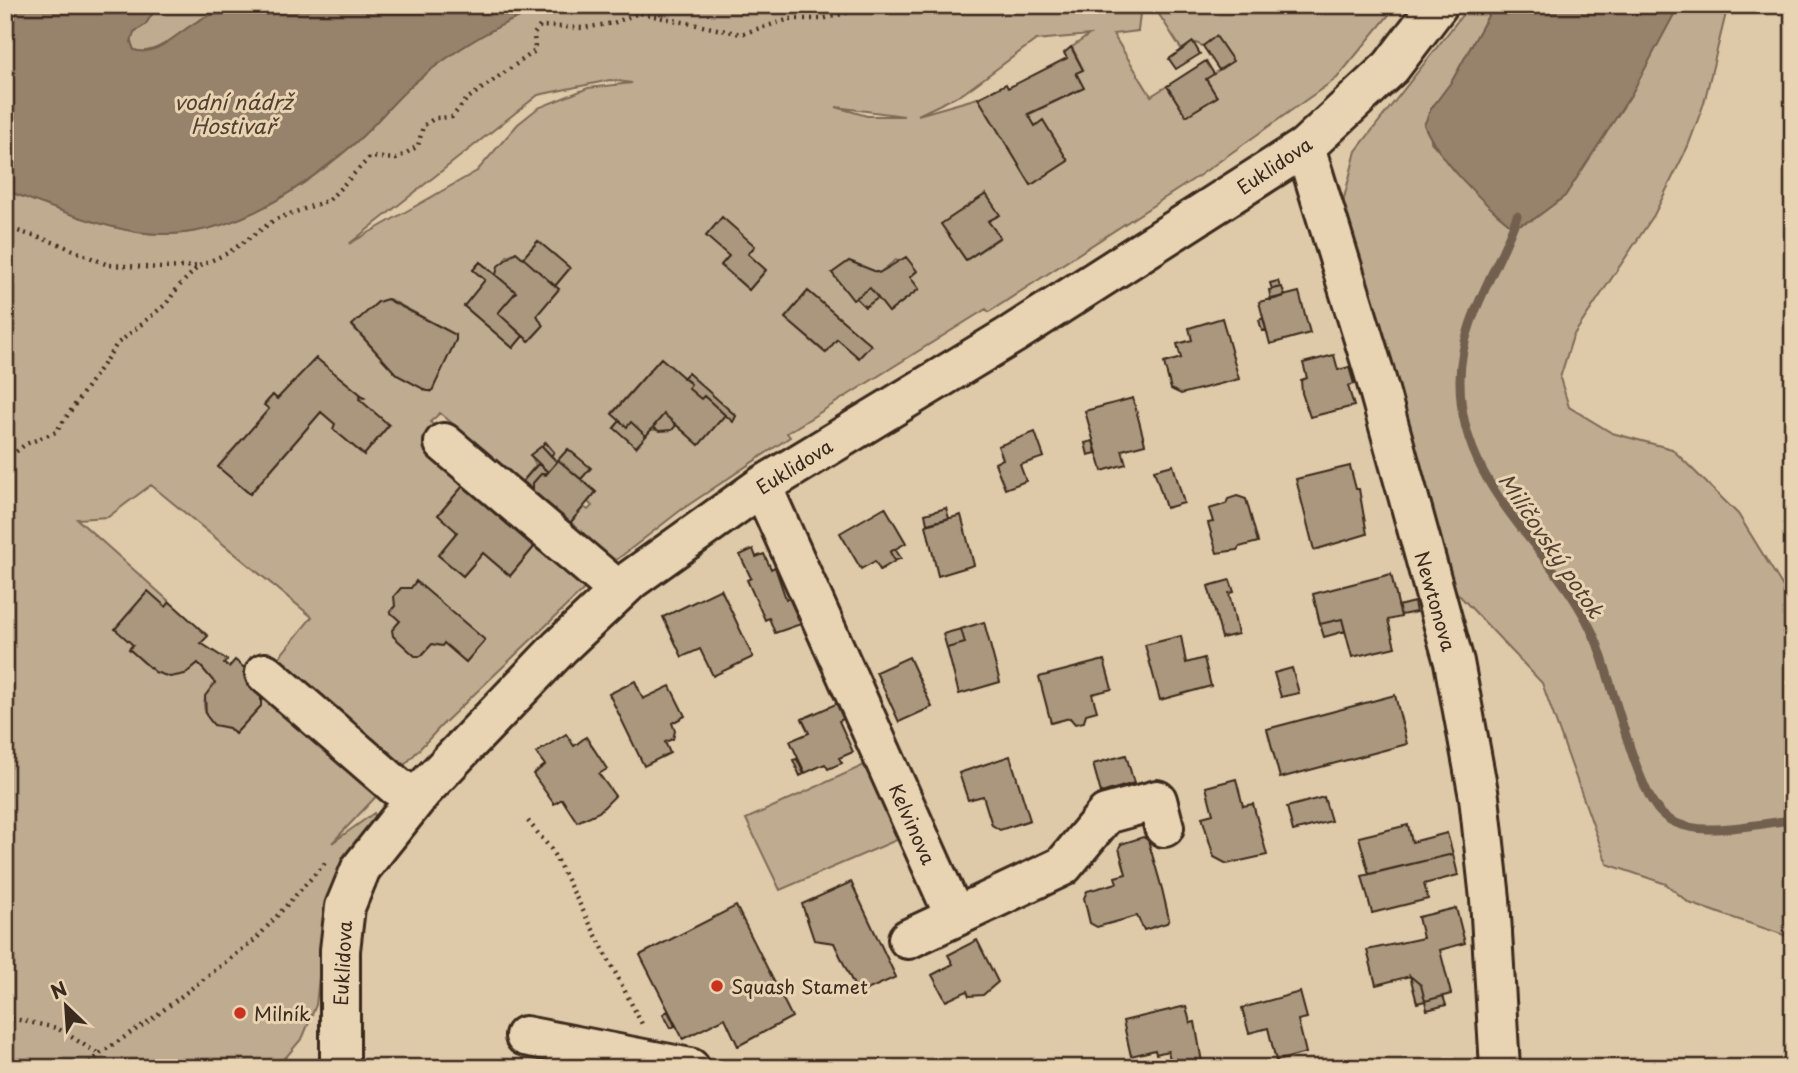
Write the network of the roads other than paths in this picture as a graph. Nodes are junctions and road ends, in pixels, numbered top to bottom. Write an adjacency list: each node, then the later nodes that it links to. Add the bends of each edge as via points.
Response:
1 (1438, 5): 2 (street, Euklidova, via 1391,67)
2 (1305, 147): 4 (street, Euklidova, via 1013,334); 14 (street, Newtonova, via 1374,372 1454,662 1479,797)
3 (444, 443): 5 (street)
4 (762, 486): 5 (street, Euklidova); 9 (street, Kelvinova)
5 (619, 591): 7 (street, Euklidova)
6 (265, 673): 7 (street)
7 (416, 799): 13 (street, Euklidova, via 361,868 345,907 340,950)
8 (1164, 827): 9 (street, via 1157,800 1106,814 1063,866)
9 (955, 918): 10 (street)
10 (908, 939)
11 (525, 1035): 12 (street)
12 (676, 1065)
13 (341, 1068)
14 (1500, 1068)

